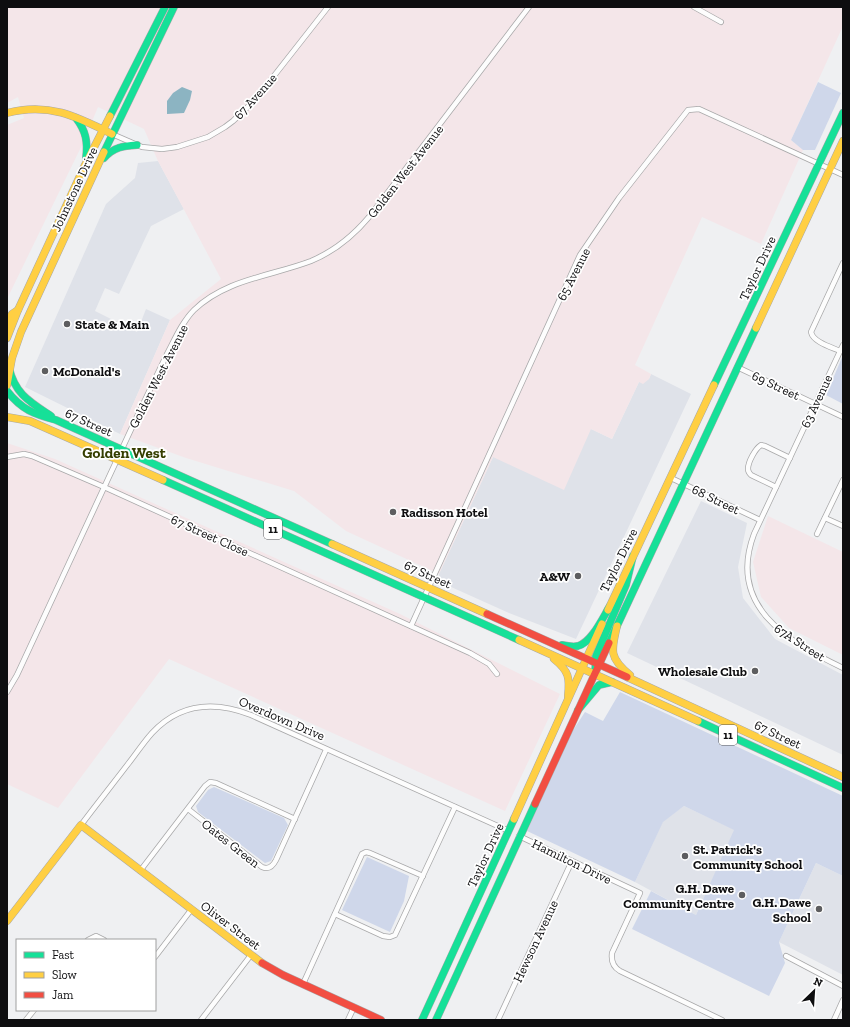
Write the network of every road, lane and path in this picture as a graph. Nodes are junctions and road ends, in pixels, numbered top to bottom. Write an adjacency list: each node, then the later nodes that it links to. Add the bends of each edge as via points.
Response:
1 (165, 7): 10 (main road, Johnstone Drive)
2 (174, 7): 11 (main road, Johnstone Drive)
3 (328, 7): 13 (street, 67 Avenue, via 263,91 233,121 208,136 174,148 155,149)
4 (529, 7): 33 (street, Golden West Avenue, via 370,217 353,234 316,259 223,289 191,313 177,334)
5 (694, 7): 6 (street)
6 (722, 22)
7 (7, 113): 9 (main road, via 38,108)
8 (843, 114): 15 (main road, Taylor Drive)
9 (73, 115): 10 (main road); 16 (main road, via 84,127 87,136)
10 (103, 129): 11 (main road); 16 (main road, Johnstone Drive)
11 (112, 134): 13 (street, 67 Avenue); 14 (main road, Johnstone Drive)
12 (843, 140): 17 (main road, Taylor Drive)
13 (137, 144): 14 (main road, via 116,146)
14 (98, 164): 26 (main road, Johnstone Drive, via 21,332)
15 (819, 164): 17 (street, 65 Avenue); 37 (main road, Taylor Drive); 47 (street, 65 Avenue, via 699,109 688,110 619,198 580,255)
16 (85, 165): 20 (main road, Johnstone Drive)
17 (830, 169): 18 (street, 65 Avenue); 25 (main road, Taylor Drive)
18 (843, 175)
19 (843, 263): 24 (street, via 811,332 813,338)
20 (18, 310): 21 (main road); 22 (main road, Johnstone Drive)
21 (7, 323)
22 (7, 338)
23 (843, 345): 24 (street, 63 Avenue)
24 (840, 351): 29 (street, 63 Avenue)
25 (737, 367): 29 (street, 69 Street); 39 (main road, Taylor Drive)
26 (9, 368): 27 (main road, Johnstone Drive); 32 (main road, via 19,393)
27 (7, 384)
28 (7, 391): 32 (main road, 67 Street / 11, via 19,406)
29 (815, 404): 30 (street, 69 Street); 35 (street, 63 Avenue)
30 (843, 417)
31 (8, 418): 36 (main road, 67 Street / 11, via 19,418 40,425)
32 (56, 420): 33 (main road, 67 Street / 11)
33 (122, 450): 36 (street, Golden West Avenue); 47 (main road, 67 Street / 11)
34 (7, 456): 41 (street, 67 Street Close, via 32,456)
35 (790, 458): 40 (street, 63 Avenue); 40 (street, via 761,445 757,448 748,468 749,473)
36 (118, 459): 41 (street, Golden West Avenue); 48 (main road, 67 Street / 11)
37 (671, 478): 39 (street, 68 Street); 46 (main road, Taylor Drive)
38 (843, 480): 42 (street)
39 (683, 483): 43 (street, 68 Street); 51 (main road, Taylor Drive)
40 (776, 486): 43 (street, 63 Avenue)
41 (104, 487): 50 (street, 67 Street Close); 62 (street, Golden West Avenue)
42 (825, 518): 44 (street); 45 (street)
43 (760, 520): 57 (street, 67A Street, via 751,542 748,560 748,580 755,600 775,627 804,647)
44 (843, 526)
45 (817, 534)
46 (633, 556): 49 (main road, Taylor Drive); 55 (main road, via 626,585 596,656)
47 (429, 587): 48 (street, 65 Avenue); 52 (main road, 67 Street / 11)
48 (424, 597): 50 (street); 53 (main road, 67 Street / 11)
49 (610, 606): 52 (main road, via 590,637 581,645); 54 (main road, Taylor Drive)
50 (411, 626): 58 (street, 67 Street Close, via 481,659)
51 (617, 626): 55 (main road, Taylor Drive); 61 (main road, via 612,648 613,657 623,670)
52 (552, 643): 54 (main road, 67 Street / 11)
53 (535, 647): 56 (main road, 67 Street / 11); 63 (main road, via 566,669 570,681)
54 (586, 658): 55 (main road, 67 Street / 11); 56 (main road, Taylor Drive)
55 (597, 663): 59 (main road); 61 (main road, 67 Street / 11)
56 (581, 668): 59 (main road, 67 Street / 11); 63 (main road, Taylor Drive)
57 (843, 668)
58 (498, 674)
59 (595, 674): 60 (main road, 67 Street / 11); 64 (main road, Taylor Drive)
60 (613, 682): 64 (main road, via 599,685); 67 (main road, 67 Street / 11)
61 (641, 683): 66 (main road, 67 Street / 11)
62 (7, 692)
63 (568, 696): 72 (main road, Taylor Drive)
64 (578, 710): 73 (main road, Taylor Drive)
65 (326, 750): 68 (street, Overdown Drive); 70 (street, Oates Green); 71 (street, Overdown Drive, via 240,711 212,706 187,710 172,717 152,733)
66 (843, 777)
67 (843, 788)
68 (455, 807): 72 (street, Overdown Drive); 76 (street)
69 (188, 809): 70 (street, via 205,786 212,782); 70 (street, Oates Green, via 262,867 267,868 275,863); 75 (street)
70 (295, 819)
71 (81, 826): 75 (main road, Oliver Street); 79 (main road, Overdown Drive)
72 (509, 831): 94 (main road, Taylor Drive)
73 (519, 836): 74 (street, Hamilton Drive); 95 (main road, Taylor Drive)
74 (572, 861): 96 (street, Hewson Avenue); 97 (street, Hamilton Drive, via 640,893 612,953 615,968)
75 (140, 871): 77 (main road, Oliver Street)
76 (423, 876): 78 (street, via 392,937 383,936); 78 (street, via 368,852 364,853)
77 (192, 910): 82 (main road, Oliver Street); 83 (street)
78 (335, 914): 85 (street)
79 (7, 921)
80 (90, 939): 81 (street, via 96,936)
81 (102, 939)
82 (251, 955): 85 (main road, Oliver Street, via 275,971); 91 (street)
83 (156, 956)
84 (786, 956): 86 (street)
85 (303, 984): 88 (main road, Oliver Street)
86 (843, 986)
87 (843, 1000): 98 (street)
88 (354, 1007): 92 (street); 93 (main road, Oliver Street)
89 (33, 1011): 90 (street)
90 (26, 1020)
91 (201, 1020)
92 (348, 1020)
93 (381, 1020)
94 (422, 1020)
95 (436, 1020)
96 (498, 1020)
97 (722, 1020)
98 (834, 1020)

